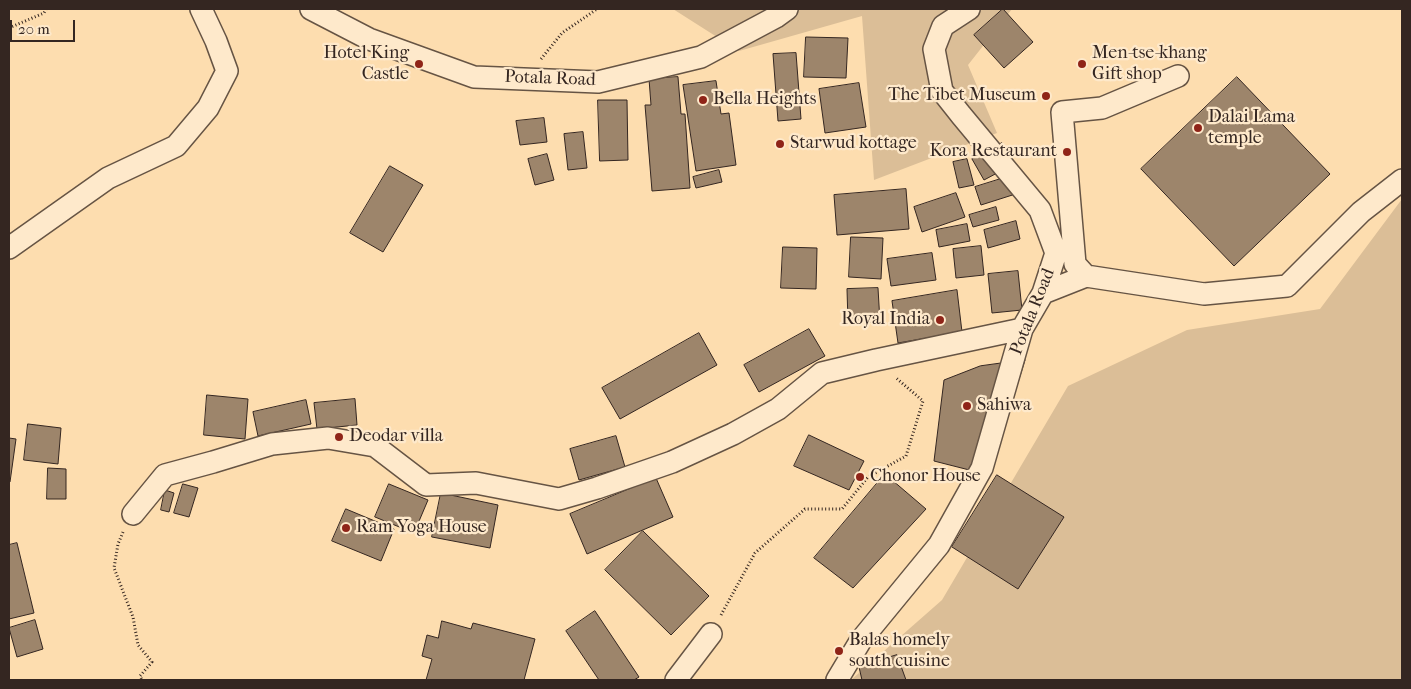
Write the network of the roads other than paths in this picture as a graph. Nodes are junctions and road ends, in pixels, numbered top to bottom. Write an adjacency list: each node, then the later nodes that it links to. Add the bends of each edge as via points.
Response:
1 (201, 9): 7 (street, via 227,71 208,108 176,146 108,178)
2 (311, 9): 3 (street, Potala Road, via 369,39 474,77 598,82 701,57)
3 (787, 9)
4 (969, 9): 9 (street, Potala Road, via 943,26 934,49 942,91 1040,210 1056,253)
5 (1178, 76): 8 (street, via 1102,108 1062,112 1076,264)
6 (1402, 180): 8 (street, via 1361,212 1287,286 1204,294)
7 (9, 248)
8 (1086, 276): 9 (street)
9 (1043, 293): 10 (street, Potala Road)
10 (1022, 329): 11 (street, via 822,374 778,409 733,434 672,462 559,499 476,483 426,485 375,446 328,438 272,444 165,475); 14 (street, Potala Road, via 982,468 939,546 861,640)
11 (133, 514)
12 (711, 634): 13 (street)
13 (676, 680)
14 (837, 680)

